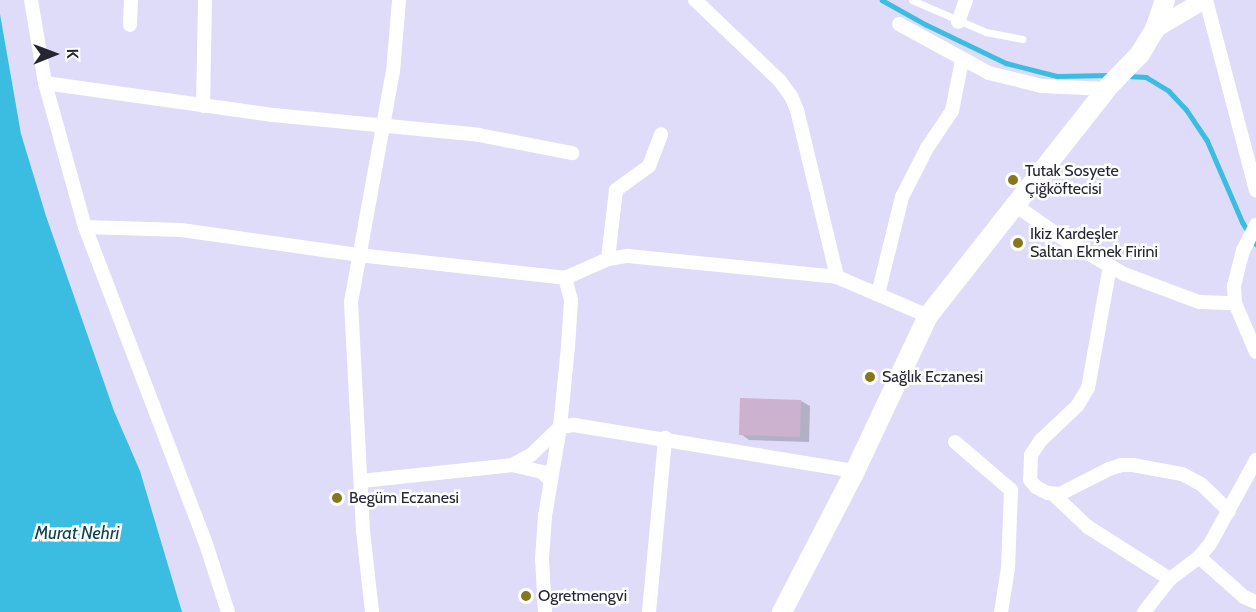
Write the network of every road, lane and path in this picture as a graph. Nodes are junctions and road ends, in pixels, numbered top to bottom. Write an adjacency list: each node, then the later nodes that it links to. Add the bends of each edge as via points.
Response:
1 (31, 0): 16 (street)
2 (131, 0): 12 (street)
3 (206, 0): 18 (street)
4 (399, 0): 19 (street)
5 (695, 0): 29 (street, via 791,96)
6 (912, 0): 10 (lane)
7 (966, 0): 10 (street)
8 (1165, 0): 13 (main road)
9 (1205, 0): 13 (street); 22 (street)
10 (958, 22): 14 (lane)
11 (899, 24): 15 (street)
12 (130, 25)
13 (1155, 29): 17 (main road, via 1140,54)
14 (1022, 39)
15 (962, 60): 17 (street, via 1014,81 1042,86); 31 (street, via 952,111 902,196)
16 (45, 83): 18 (street); 25 (street)
17 (1109, 87): 23 (main road)
18 (203, 106): 19 (street)
19 (384, 126): 21 (street, via 494,137); 26 (street)
20 (661, 134): 27 (street, via 649,166 616,190)
21 (572, 153)
22 (1256, 192)
23 (1015, 205): 28 (street); 33 (main road)
24 (1256, 226): 32 (street, via 1243,250 1234,285)
25 (85, 227): 26 (street, via 181,230); 50 (street, via 206,544)
26 (358, 255): 30 (street); 43 (street, via 351,302)
27 (608, 259): 29 (street, via 628,256); 30 (street)
28 (1110, 266): 32 (street, via 1181,297 1207,303); 42 (street, via 1088,387 1077,406 1031,455)
29 (837, 277): 31 (street)
30 (565, 278): 35 (street, via 571,300)
31 (878, 294): 33 (street)
32 (1235, 303): 34 (street)
33 (928, 316): 40 (main road)
34 (1256, 352)
35 (560, 427): 36 (street, via 590,426); 39 (street, via 531,456); 41 (street)
36 (665, 438): 40 (street); 53 (street)
37 (955, 442): 44 (street)
38 (1256, 460): 46 (street)
39 (512, 465): 41 (street, via 542,472); 43 (street)
40 (855, 471): 54 (main road)
41 (549, 479): 52 (street, via 542,559)
42 (1030, 480): 44 (street); 45 (street)
43 (361, 481): 51 (street)
44 (1011, 490): 55 (street, via 1008,577)
45 (1054, 495): 46 (street, via 1109,469 1133,465 1182,474 1200,484); 48 (street, via 1088,527)
46 (1229, 511): 47 (street)
47 (1199, 557): 48 (street); 49 (street, via 1244,597)
48 (1170, 579): 56 (street)
49 (1256, 602)
50 (228, 612)
51 (372, 612)
52 (545, 612)
53 (649, 612)
54 (782, 612)
55 (1001, 612)
56 (1144, 612)

